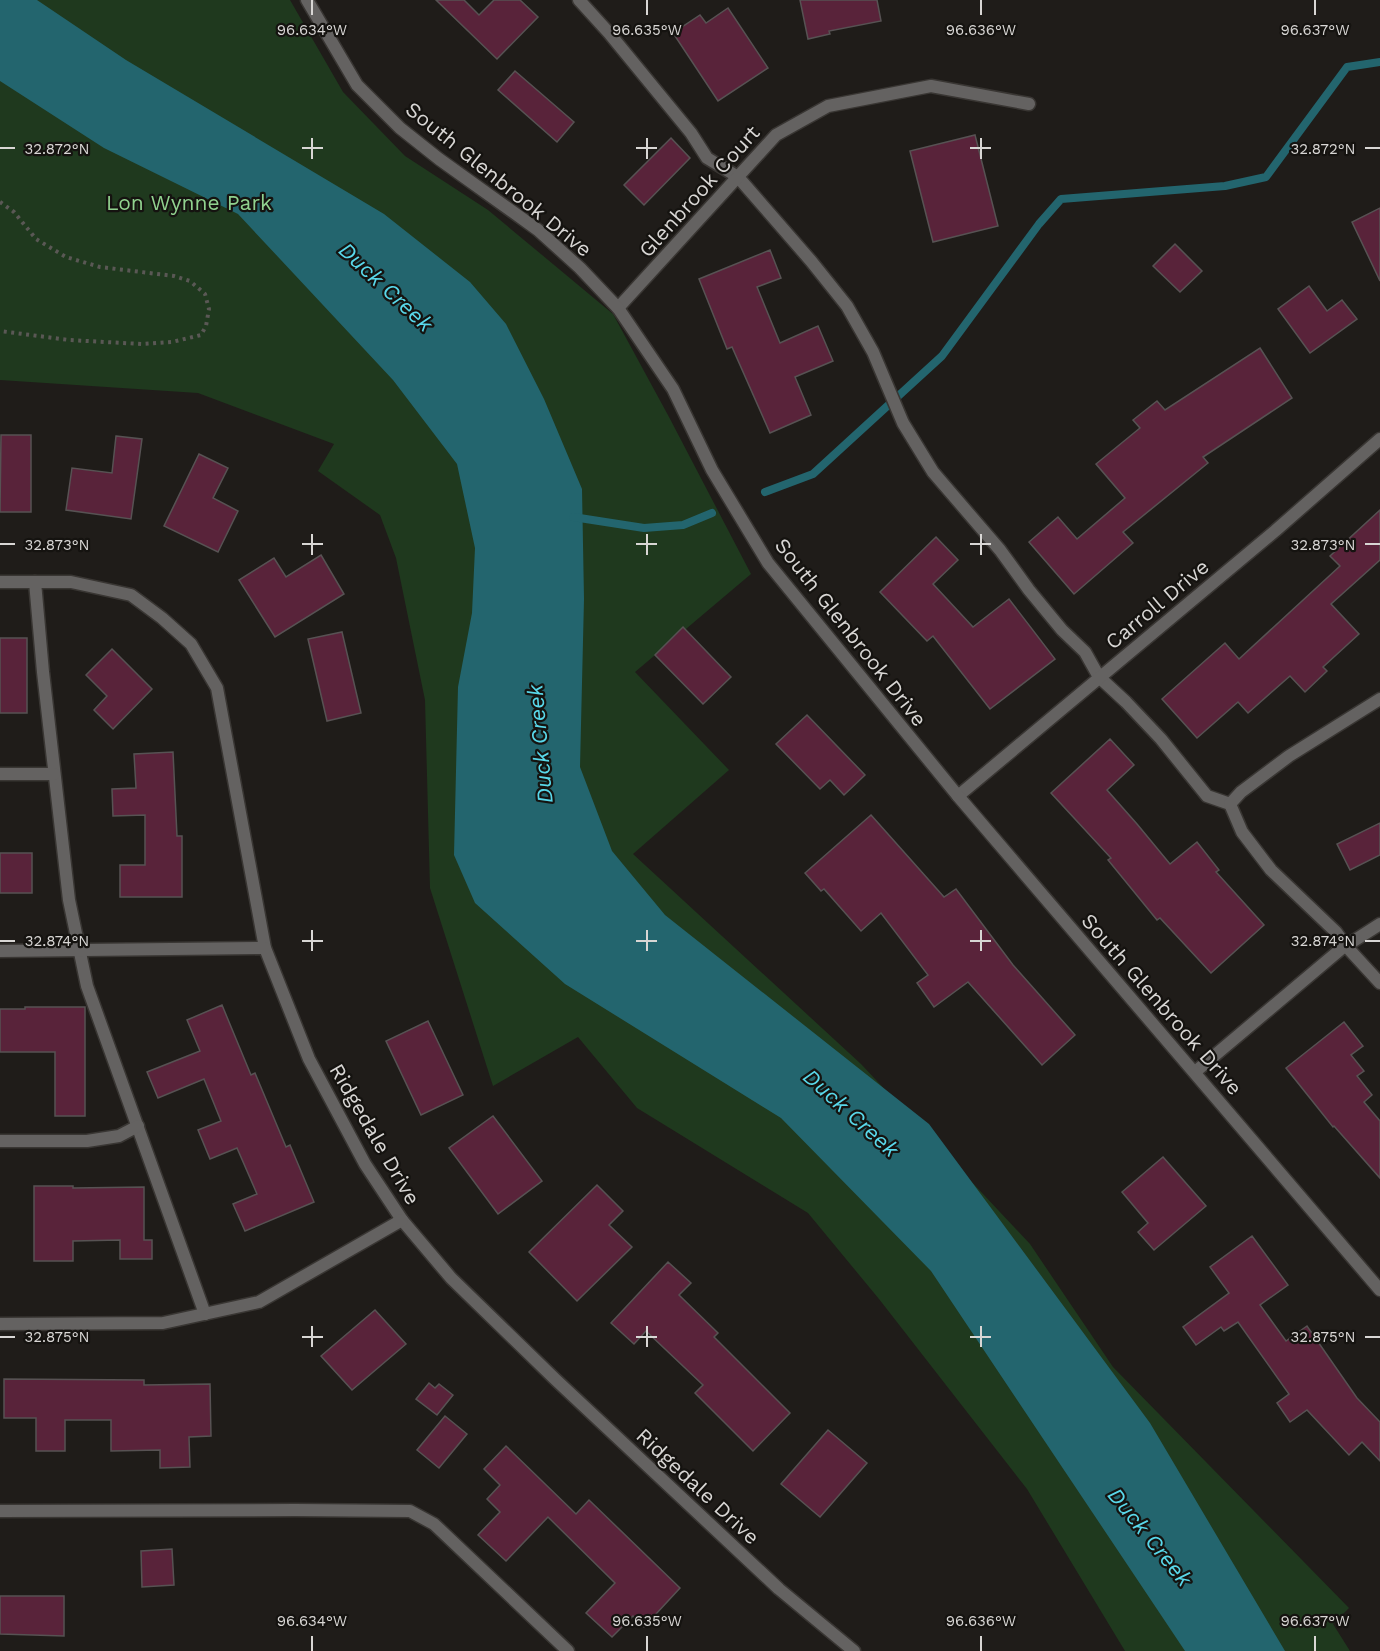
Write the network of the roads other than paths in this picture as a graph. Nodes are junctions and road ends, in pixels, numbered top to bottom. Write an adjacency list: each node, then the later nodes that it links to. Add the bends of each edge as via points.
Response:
1 (307, 0): 5 (street, South Glenbrook Drive, via 357,85 400,128 538,230)
2 (579, 0): 4 (street, via 691,133 707,158)
3 (1029, 104): 4 (street, Glenbrook Court, via 931,86 828,106 776,135)
4 (738, 177): 5 (street, Glenbrook Court); 9 (street, via 848,306 900,416 933,472 1062,630 1085,652)
5 (618, 308): 13 (street, South Glenbrook Drive, via 673,389 712,470 768,563)
6 (1380, 439): 9 (street, Carroll Drive)
7 (0, 582): 8 (street, Ridgedale Drive)
8 (34, 582): 12 (street); 17 (street, Ridgedale Drive, via 71,582 131,596 191,644 217,688)
9 (1099, 678): 13 (street, Carroll Drive); 14 (street, via 1161,739 1208,796)
10 (1380, 699): 14 (street, via 1289,756)
11 (0, 774): 12 (street)
12 (54, 774): 18 (street)
13 (958, 796): 21 (street, South Glenbrook Drive)
14 (1230, 804): 16 (street, via 1242,832 1271,870)
15 (1380, 924): 16 (street)
16 (1346, 946): 20 (street); 21 (street)
17 (266, 948): 18 (street); 24 (street, Ridgedale Drive, via 309,1059 365,1164)
18 (79, 950): 19 (street); 22 (street, via 87,986)
19 (0, 951)
20 (1380, 983)
21 (1195, 1072): 25 (street, South Glenbrook Drive)
22 (138, 1126): 23 (street, via 119,1136 87,1141); 26 (street)
23 (0, 1141)
24 (402, 1220): 26 (street, via 259,1302); 30 (street, Ridgedale Drive, via 451,1278 556,1380 779,1588)
25 (1380, 1290)
26 (205, 1314): 27 (street, via 163,1323)
27 (0, 1324)
28 (0, 1511): 29 (street, via 410,1511 434,1524)
29 (568, 1651)
30 (854, 1651)

